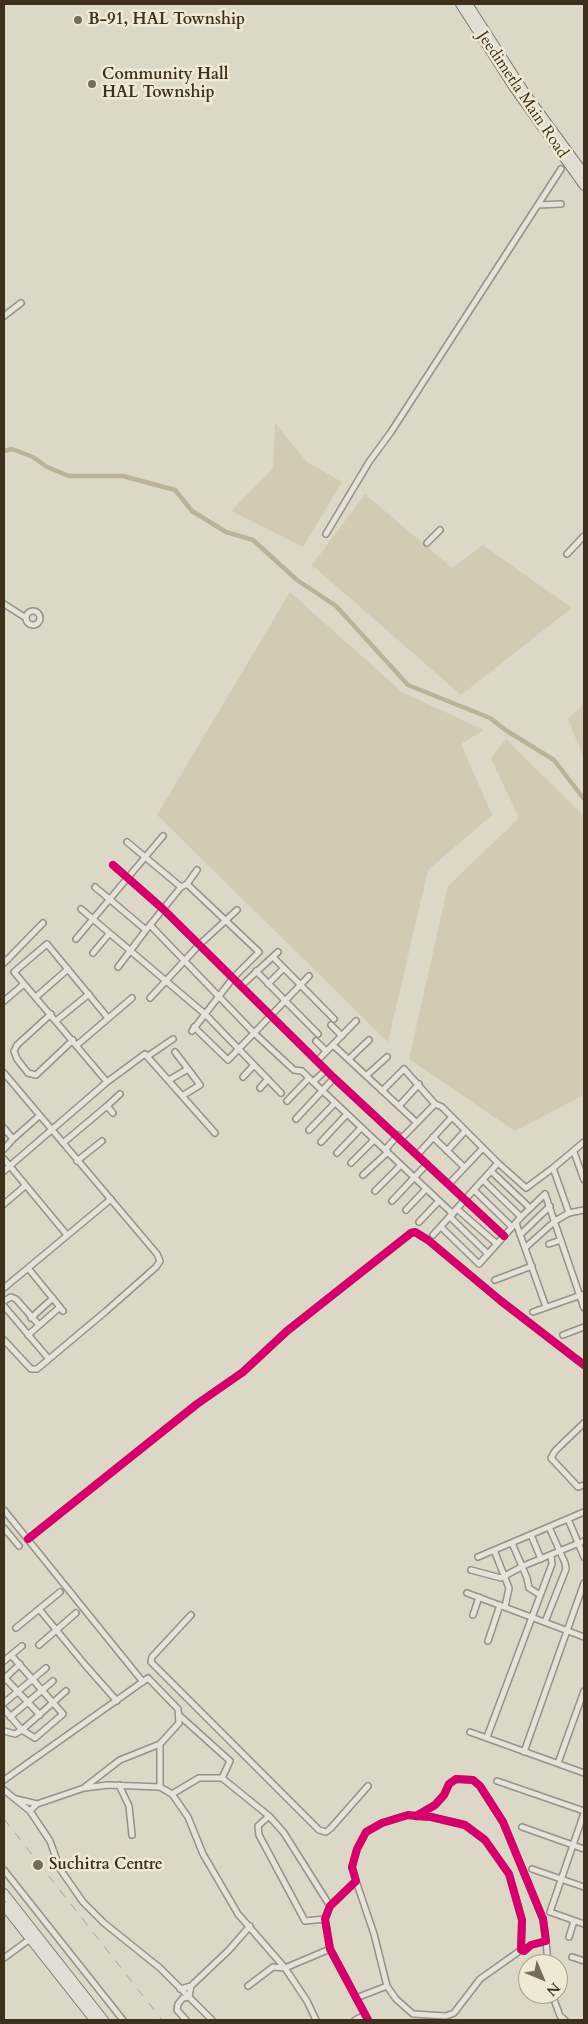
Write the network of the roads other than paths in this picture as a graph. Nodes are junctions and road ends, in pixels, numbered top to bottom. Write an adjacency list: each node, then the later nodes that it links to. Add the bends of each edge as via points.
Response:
1 (460, 4): 5 (main road, Jeedimetla Main Road, via 514,88)
2 (468, 4): 4 (main road, Jeedimetla Main Road, via 524,91)
3 (561, 169): 7 (street)
4 (584, 173)
5 (584, 186)
6 (561, 204): 7 (street)
7 (538, 205): 13 (street, via 391,432 368,462)
8 (21, 302): 10 (street)
9 (4, 306): 10 (street)
10 (11, 309): 11 (street)
11 (4, 316)
12 (440, 530): 15 (street)
13 (326, 534)
14 (584, 536): 16 (street)
15 (427, 543)
16 (567, 554)
17 (4, 604): 18 (street)
18 (26, 618)
19 (163, 836): 21 (street)
20 (128, 842): 21 (street)
21 (146, 855): 24 (street); 25 (street)
22 (113, 865): 24 (street)
23 (196, 870): 25 (street)
24 (128, 878): 27 (street); 29 (street)
25 (184, 885): 29 (street); 32 (street)
26 (95, 887): 27 (street)
27 (110, 899): 31 (street); 35 (street)
28 (81, 909): 31 (street)
29 (163, 910): 34 (street); 38 (street)
30 (237, 910): 32 (street)
31 (93, 919): 36 (street); 37 (street)
32 (224, 921): 38 (street); 50 (street, via 259,952)
33 (43, 922): 44 (street)
34 (150, 925): 35 (street); 43 (street)
35 (146, 930): 39 (street)
36 (110, 934): 39 (street); 41 (street)
37 (76, 939)
38 (199, 945): 43 (street); 50 (street)
39 (130, 950): 45 (street); 51 (street)
40 (278, 952): 42 (street)
41 (92, 953)
42 (273, 957): 46 (street); 48 (street)
43 (184, 960): 51 (street); 58 (street)
44 (4, 963)
45 (118, 967)
46 (284, 968): 53 (street); 54 (street)
47 (68, 969): 52 (street, via 48,944 14,972); 56 (street); 57 (street)
48 (256, 970): 53 (street); 55 (street)
49 (310, 976): 54 (street)
50 (233, 978): 55 (street); 58 (street)
51 (165, 980): 60 (street); 64 (street)
52 (24, 984): 57 (street); 61 (street)
53 (268, 984): 62 (street)
54 (300, 984): 62 (street); 67 (street)
55 (241, 986): 65 (street)
56 (89, 994): 66 (street); 68 (street)
57 (36, 997): 63 (street)
58 (220, 997): 64 (street); 71 (street)
59 (132, 998): 66 (street)
60 (150, 998)
61 (4, 1000)
62 (286, 1000): 65 (street); 72 (street)
63 (51, 1014): 68 (street); 77 (street, via 17,1045 14,1051 17,1059 28,1072 36,1075)
64 (205, 1014): 79 (street); 79 (street, via 193,1029 228,1060)
65 (271, 1015): 71 (street); 85 (street)
66 (108, 1018): 77 (street)
67 (334, 1019)
68 (57, 1020): 77 (street)
69 (356, 1021): 73 (street)
70 (331, 1025): 73 (street)
71 (254, 1033): 79 (street); 95 (street, via 294,1070 302,1071)
72 (318, 1034)
73 (342, 1036): 78 (street)
74 (173, 1039): 82 (street)
75 (369, 1040): 84 (street)
76 (316, 1041): 80 (street)
77 (75, 1043): 96 (street)
78 (333, 1045): 80 (street); 84 (street)
79 (238, 1048): 86 (street)
80 (326, 1051): 85 (street)
81 (175, 1052): 87 (street)
82 (148, 1056): 94 (street); 96 (street, via 141,1056)
83 (387, 1057): 90 (street)
84 (349, 1059): 90 (street)
85 (317, 1061): 88 (street)
86 (254, 1065): 91 (street); 93 (street)
87 (188, 1069): 94 (street); 103 (street, via 200,1085)
88 (326, 1070): 92 (street); 95 (street)
89 (4, 1073): 111 (street)
90 (367, 1075): 100 (street)
91 (243, 1077)
92 (334, 1078): 99 (street); 121 (street)
93 (268, 1079): 98 (street); 101 (street)
94 (170, 1080): 103 (street)
95 (311, 1080): 99 (street); 104 (street)
96 (108, 1082): 117 (street)
97 (419, 1084): 100 (street, via 404,1068); 106 (street); 108 (street)
98 (260, 1088)
99 (322, 1090): 105 (street); 113 (street)
100 (382, 1091): 108 (street)
101 (280, 1093)
102 (120, 1094): 107 (street)
103 (182, 1096): 120 (street)
104 (287, 1101)
105 (335, 1103): 110 (street); 118 (street)
106 (435, 1104): 112 (street); 114 (street)
107 (107, 1106): 109 (street); 128 (street)
108 (399, 1106): 114 (street)
109 (113, 1113)
110 (347, 1114): 116 (street); 126 (street)
111 (39, 1116): 117 (street); 123 (street)
112 (452, 1116): 119 (street); 122 (street)
113 (296, 1119)
114 (416, 1122): 121 (street)
115 (4, 1128): 123 (street)
116 (361, 1128): 125 (street); 134 (street)
117 (52, 1130): 128 (street); 142 (street)
118 (309, 1130)
119 (465, 1131): 129 (street); 132 (street)
120 (215, 1133)
121 (399, 1137): 131 (street); 135 (street)
122 (433, 1137): 132 (street); 135 (street)
123 (14, 1139): 130 (street)
124 (102, 1140): 137 (street)
125 (374, 1140): 131 (street); 139 (street)
126 (321, 1142)
127 (584, 1142): 133 (street)
128 (63, 1143): 137 (street)
129 (483, 1148): 138 (street); 143 (street)
130 (4, 1149)
131 (386, 1151): 141 (street); 147 (street)
132 (447, 1151): 143 (street)
133 (574, 1152): 144 (street); 150 (street)
134 (337, 1153)
135 (417, 1154): 140 (street)
136 (4, 1159): 142 (street)
137 (77, 1161): 156 (street)
138 (498, 1163): 144 (street, via 526,1188); 146 (street)
139 (351, 1164)
140 (427, 1164): 148 (street); 151 (street)
141 (401, 1165): 148 (street); 155 (street)
142 (9, 1166): 145 (street); 152 (street)
143 (464, 1167): 151 (street)
144 (553, 1168): 166 (street)
145 (4, 1171)
146 (492, 1172): 149 (street); 162 (street)
147 (363, 1175)
148 (414, 1178): 153 (street); 158 (street)
149 (484, 1180): 154 (street); 168 (street)
150 (584, 1180)
151 (449, 1184): 157 (street)
152 (26, 1186): 160 (street); 173 (street)
153 (426, 1189): 159 (street); 164 (street)
154 (474, 1190): 157 (street); 171 (street)
155 (375, 1191)
156 (111, 1199): 173 (street); 199 (street, via 157,1254 159,1264)
157 (465, 1199): 163 (street); 176 (street)
158 (392, 1200)
159 (439, 1201): 167 (street); 170 (street)
160 (4, 1204)
161 (550, 1206): 162 (street, via 545,1194); 169 (street); 175 (street)
162 (530, 1208): 168 (street)
163 (457, 1209): 167 (street); 178 (street)
164 (406, 1210)
165 (584, 1210): 166 (street)
166 (569, 1213): 169 (street)
167 (451, 1216): 172 (street); 181 (street)
168 (521, 1217): 171 (street)
169 (555, 1221): 177 (street); 180 (street)
170 (419, 1222)
171 (514, 1225): 175 (street); 176 (street)
172 (440, 1227): 174 (street); 181 (street, via 480,1264)
173 (67, 1235): 183 (street)
174 (434, 1235)
175 (520, 1235): 180 (street)
176 (504, 1236): 178 (street)
177 (561, 1240): 179 (street); 186 (street)
178 (497, 1244): 181 (street)
179 (549, 1244)
180 (526, 1247): 182 (street)
181 (488, 1254)
182 (532, 1266): 184 (street); 190 (street)
183 (28, 1268): 185 (street); 187 (street)
184 (495, 1280)
185 (4, 1288)
186 (582, 1295): 190 (street); 191 (street)
187 (53, 1298): 193 (street); 194 (street, via 61,1309)
188 (4, 1301): 193 (street, via 11,1297 16,1299)
189 (4, 1306): 196 (street)
190 (546, 1307): 192 (street)
191 (584, 1308)
192 (533, 1312)
193 (32, 1318): 194 (street)
194 (39, 1325): 196 (street)
195 (584, 1327): 197 (street)
196 (28, 1335): 199 (street)
197 (563, 1335)
198 (4, 1340): 199 (street, via 31,1369 37,1369)
199 (48, 1358)
200 (584, 1365): 209 (street, via 428,1240 411,1232 288,1331 243,1372 197,1404)
201 (584, 1423): 202 (street, via 551,1458 578,1487)
202 (584, 1485)
203 (4, 1510): 209 (street)
204 (584, 1512): 205 (street)
205 (568, 1519): 206 (street); 212 (street)
206 (549, 1527): 208 (street); 215 (street)
207 (4, 1528): 213 (street)
208 (531, 1535): 211 (street); 219 (street)
209 (28, 1539): 249 (street)
210 (584, 1541): 212 (street)
211 (512, 1543): 214 (street); 220 (street)
212 (578, 1544): 215 (street); 218 (street)
213 (19, 1546)
214 (494, 1550): 217 (street); 222 (street)
215 (560, 1551): 216 (street); 234 (street, via 566,1570)
216 (551, 1555): 219 (street); 226 (street, via 552,1564)
217 (478, 1557)
218 (584, 1557)
219 (542, 1559): 220 (street)
220 (523, 1566): 222 (street); 226 (street, via 529,1588)
221 (471, 1570): 222 (street, via 497,1578)
222 (505, 1576): 228 (street, via 510,1591)
223 (584, 1583): 237 (street)
224 (60, 1592): 229 (street)
225 (467, 1593): 227 (street)
226 (540, 1595): 233 (street)
227 (478, 1597): 228 (street); 232 (street)
228 (503, 1606): 233 (street); 239 (street)
229 (39, 1608): 235 (street); 236 (street)
230 (76, 1613): 236 (street)
231 (191, 1615): 246 (street, via 152,1657 151,1662)
232 (472, 1615)
233 (531, 1616): 234 (street); 266 (street)
234 (545, 1622): 237 (street)
235 (16, 1628)
236 (57, 1630): 241 (street); 255 (street)
237 (566, 1630): 238 (street); 268 (street)
238 (584, 1637)
239 (488, 1640)
240 (22, 1646): 242 (street)
241 (38, 1646)
242 (11, 1655): 243 (street); 244 (street)
243 (4, 1661)
244 (20, 1664): 247 (street); 248 (street)
245 (46, 1668): 248 (street)
246 (156, 1669): 249 (street); 275 (street, via 318,1830 326,1832 331,1828)
247 (4, 1678): 254 (street)
248 (32, 1678): 251 (street); 254 (street)
249 (145, 1680): 255 (street); 261 (street, via 178,1709)
250 (53, 1681): 251 (street)
251 (42, 1690): 256 (street); 257 (street)
252 (66, 1691): 257 (street)
253 (584, 1691): 269 (street)
254 (17, 1692): 256 (street); 258 (street)
255 (117, 1701): 272 (street)
256 (28, 1702): 260 (street); 262 (street)
257 (54, 1702): 260 (street); 263 (street, via 63,1714 41,1735 35,1738)
258 (4, 1703)
259 (4, 1710): 262 (street)
260 (40, 1714): 263 (street)
261 (180, 1716): 267 (street, via 179,1723); 271 (street, via 230,1761)
262 (10, 1717): 263 (street)
263 (22, 1730): 264 (street, via 15,1734)
264 (4, 1731)
265 (470, 1732): 266 (street)
266 (487, 1738): 268 (street)
267 (160, 1744): 276 (street); 277 (street, via 120,1760)
268 (524, 1752): 269 (street)
269 (558, 1764): 270 (street)
270 (584, 1773)
271 (222, 1778): 279 (street, via 199,1778); 284 (street)
272 (4, 1780)
273 (497, 1781): 283 (street)
274 (119, 1785): 276 (street); 277 (street); 287 (street, via 129,1806)
275 (368, 1786)
276 (160, 1787): 279 (street)
277 (84, 1788): 281 (street)
278 (4, 1790): 280 (street)
279 (172, 1794): 301 (street, via 188,1817 203,1854 227,1897)
280 (15, 1798): 281 (street); 282 (street)
281 (37, 1804): 282 (street)
282 (30, 1811): 316 (street, via 50,1841 60,1869 84,1902)
283 (584, 1812): 288 (street)
284 (269, 1816): 297 (street, via 284,1833); 298 (street, via 258,1826 259,1835 305,1921)
285 (416, 1816): 293 (street, via 382,1823 366,1832 352,1867); 304 (street, via 435,1805 456,1779 473,1780 480,1786 503,1822 543,1919); 306 (street, via 465,1825 485,1840 499,1857 509,1874 522,1920)
286 (522, 1827): 288 (street)
287 (132, 1835)
288 (575, 1846): 289 (street); 292 (street)
289 (584, 1849)
290 (532, 1869): 292 (street)
291 (4, 1870): 323 (street)
292 (562, 1878): 294 (street); 299 (street, via 550,1912)
293 (356, 1881): 297 (street); 315 (street)
294 (584, 1887)
295 (4, 1893): 312 (main road)
296 (4, 1906): 303 (main road)
297 (330, 1906): 298 (street)
298 (325, 1920): 305 (street)
299 (574, 1921): 300 (street); 302 (street)
300 (584, 1924)
301 (250, 1926): 311 (street); 313 (street)
302 (569, 1937)
303 (30, 1939): 309 (street); 312 (main road)
304 (546, 1941): 306 (street); 307 (street)
305 (330, 1949): 311 (street); 318 (street)
306 (522, 1950): 315 (street, via 480,1979 463,2004 446,2016 413,2014)
307 (547, 1954)
308 (572, 1957): 310 (street)
309 (4, 1958)
310 (584, 1961)
311 (286, 1968): 314 (street, via 273,1967); 326 (street)
312 (59, 1969): 321 (main road); 322 (main road)
313 (191, 1986): 316 (street); 317 (street)
314 (248, 1986)
315 (387, 1986): 318 (street)
316 (180, 1989): 317 (street)
317 (189, 1997): 324 (street, via 183,1998 177,2010); 325 (street)
318 (356, 1998): 320 (street)
319 (556, 2004): 328 (street)
320 (366, 2018): 327 (street)
321 (94, 2020)
322 (104, 2020)
323 (123, 2020)
324 (186, 2020)
325 (212, 2020)
326 (316, 2020)
327 (355, 2020)
328 (565, 2020)

